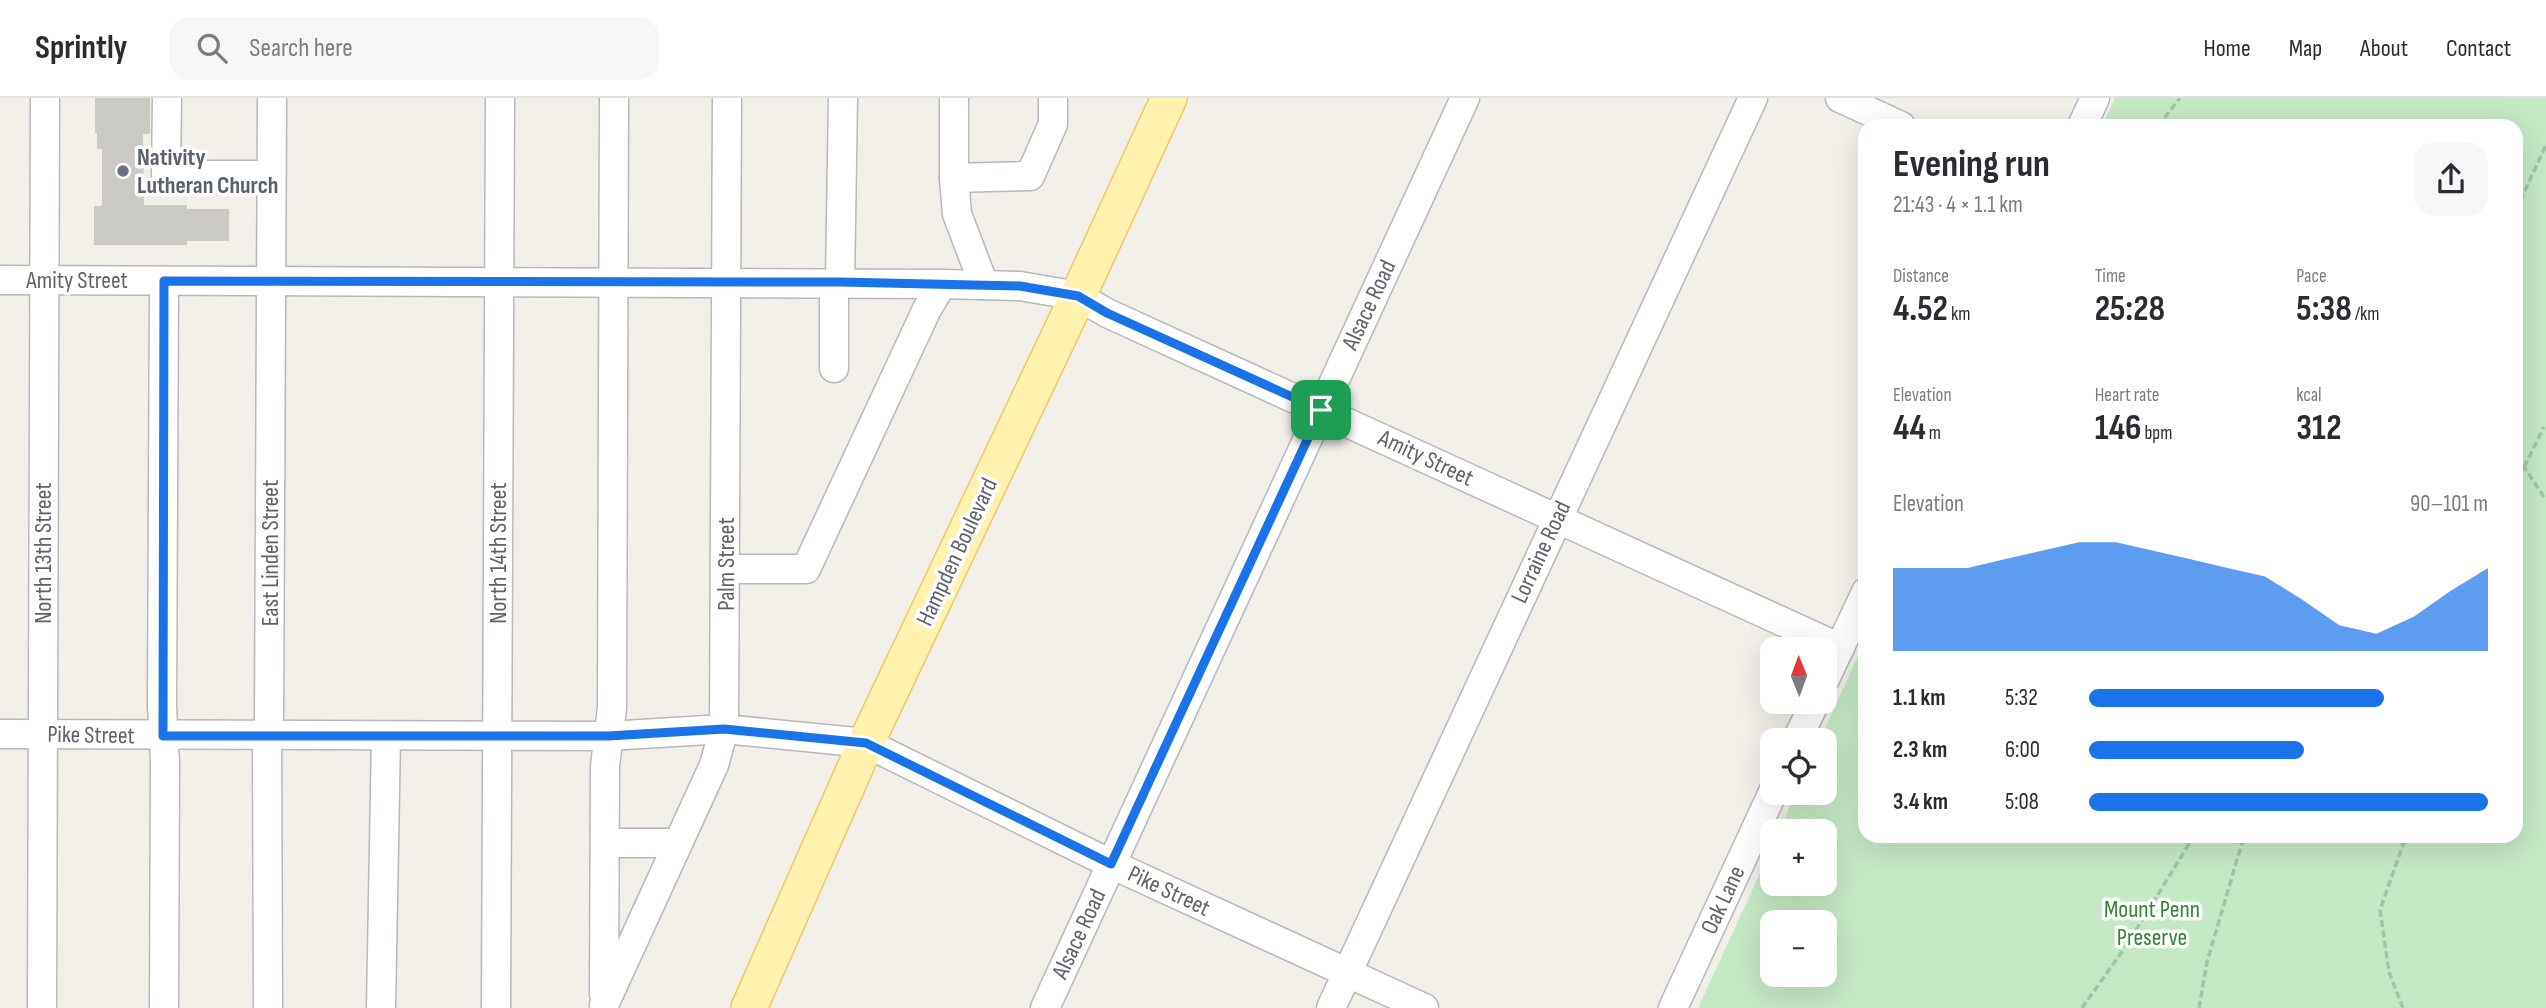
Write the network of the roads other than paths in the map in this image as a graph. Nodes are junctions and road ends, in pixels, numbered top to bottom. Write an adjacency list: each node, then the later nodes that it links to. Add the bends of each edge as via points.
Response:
1 (45, 98): 20 (street, North 13th Street)
2 (167, 98): 17 (street, via 166,175)
3 (272, 98): 17 (street, East Linden Street)
4 (500, 98): 23 (street, North 14th Street)
5 (614, 98): 24 (street)
6 (727, 98): 25 (street, Palm Street)
7 (843, 98): 26 (street)
8 (954, 98): 18 (street)
9 (1053, 98): 18 (street, via 1053,124 1030,176)
10 (1169, 98): 29 (main road, Hampden Boulevard)
11 (1465, 98): 31 (street, Alsace Road)
12 (1753, 98): 32 (street, Lorraine Road)
13 (1840, 98): 15 (street)
14 (2095, 98): 16 (street)
15 (1886, 119)
16 (2085, 119)
17 (271, 175): 22 (street, East Linden Street)
18 (954, 178): 28 (street, via 957,214)
19 (0, 279): 20 (street, Amity Street)
20 (44, 280): 21 (street, Amity Street); 39 (street, North 13th Street)
21 (164, 281): 22 (street, Amity Street); 40 (street)
22 (271, 281): 23 (street, Amity Street); 44 (street, East Linden Street)
23 (500, 281): 24 (street, Amity Street); 42 (street, North 14th Street)
24 (613, 282): 25 (street, Amity Street); 43 (street, via 612,695)
25 (727, 282): 26 (street, Amity Street); 33 (street, Palm Street)
26 (837, 283): 27 (street, Amity Street); 30 (street)
27 (942, 284): 28 (street, Amity Street); 33 (street, via 806,569)
28 (984, 285): 29 (street, Amity Street)
29 (1078, 296): 31 (street, Amity Street); 45 (main road, Hampden Boulevard)
30 (834, 368)
31 (1321, 410): 32 (street, Amity Street); 49 (street, Alsace Road)
32 (1557, 519): 35 (street, Amity Street); 50 (street, Lorraine Road)
33 (726, 569): 37 (street, Palm Street)
34 (1858, 610): 35 (street)
35 (1840, 648): 36 (street)
36 (1838, 652)
37 (724, 729): 43 (street, Pike Street); 45 (street, Pike Street); 48 (street, Palm Street, via 714,765)
38 (0, 734): 39 (street, Pike Street)
39 (43, 735): 40 (street, Pike Street); 52 (street, North 13th Street)
40 (163, 736): 44 (street, Pike Street); 53 (street)
41 (386, 736): 42 (street, Pike Street); 44 (street, Pike Street); 55 (street)
42 (498, 736): 43 (street, Pike Street); 56 (street, North 14th Street)
43 (608, 736): 47 (street)
44 (267, 737): 54 (street, East Linden Street)
45 (866, 743): 49 (street, Pike Street); 57 (main road, Hampden Boulevard)
46 (1767, 805): 61 (street, Oak Lane)
47 (605, 843): 48 (street); 51 (street)
48 (678, 843): 51 (street, Palm Street)
49 (1111, 864): 50 (street, Pike Street); 58 (street, Alsace Road)
50 (1348, 972): 59 (street, Lorraine Road); 60 (street, Pike Street)
51 (604, 1006)
52 (42, 1008)
53 (164, 1008)
54 (268, 1008)
55 (381, 1008)
56 (496, 1008)
57 (749, 1008)
58 (1045, 1008)
59 (1331, 1008)
60 (1424, 1008)
61 (1673, 1008)

